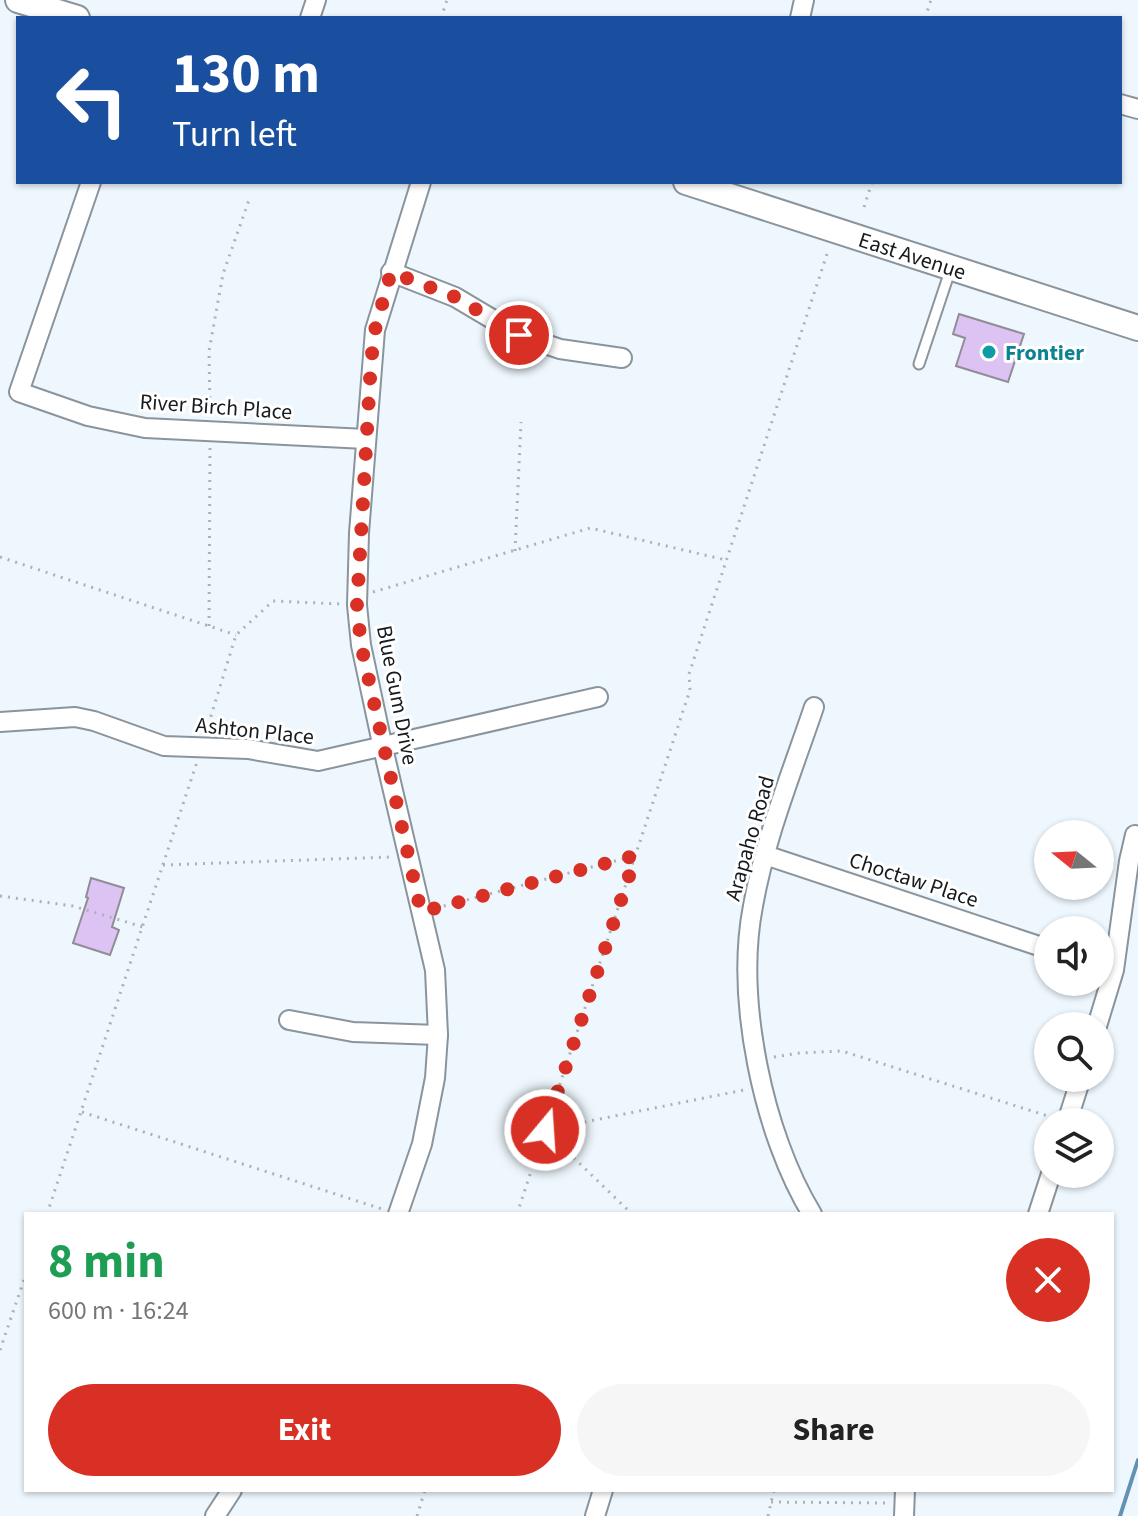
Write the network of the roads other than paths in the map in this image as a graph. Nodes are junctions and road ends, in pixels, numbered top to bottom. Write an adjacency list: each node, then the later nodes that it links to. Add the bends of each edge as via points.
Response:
1 (18, 0): 2 (main road)
2 (70, 16)
3 (90, 184): 11 (street, River Birch Place, via 19,392 88,416 145,428)
4 (420, 184): 7 (street, Blue Gum Drive)
5 (702, 184): 6 (main road, East Avenue)
6 (951, 268): 8 (main road, East Avenue); 10 (lane)
7 (391, 272): 9 (street, via 455,297 519,335 560,349); 11 (street, Blue Gum Drive, via 375,330)
8 (1138, 328)
9 (622, 358)
10 (919, 364)
11 (366, 439): 15 (street, Blue Gum Drive, via 358,601 361,645)
12 (598, 697): 15 (street, Ashton Place)
13 (814, 707): 17 (street, Arapaho Road)
14 (0, 722): 15 (street, Ashton Place, via 75,717 164,746 248,749 318,761)
15 (383, 748): 21 (street, Blue Gum Drive, via 435,970)
16 (1137, 830): 18 (street)
17 (765, 855): 19 (street, Choctaw Place); 23 (street, Arapaho Road, via 752,908 749,1014 773,1128)
18 (1114, 934)
19 (1034, 944)
20 (289, 1020): 21 (street, via 353,1032)
21 (438, 1035): 24 (street, Blue Gum Drive, via 422,1144)
22 (1046, 1188): 25 (street)
23 (805, 1211)
24 (398, 1212)
25 (1039, 1212)
26 (231, 1492): 28 (street)
27 (602, 1492): 29 (street)
28 (215, 1516)
29 (595, 1516)

